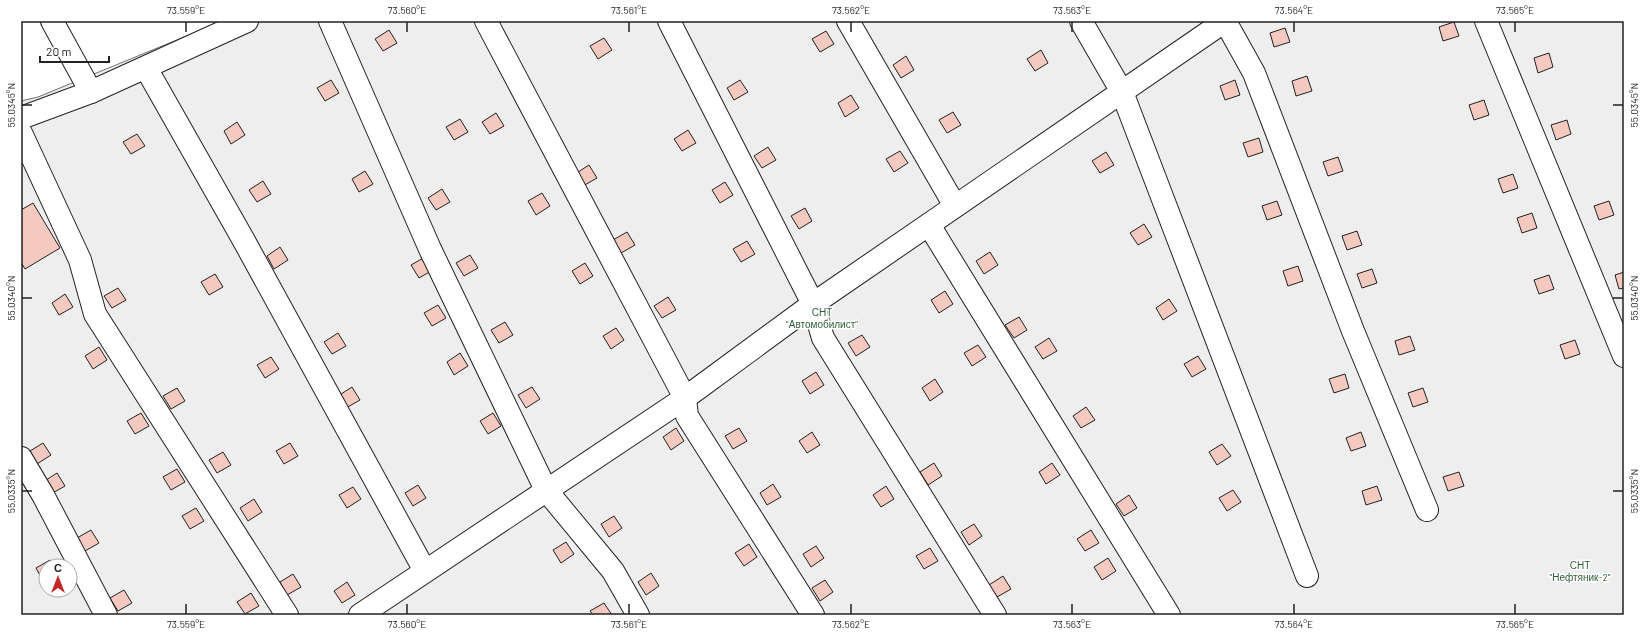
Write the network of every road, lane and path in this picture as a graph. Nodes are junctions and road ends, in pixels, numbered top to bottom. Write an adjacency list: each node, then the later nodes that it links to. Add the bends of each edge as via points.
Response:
1 (52, 21): 11 (street)
2 (248, 21): 10 (street)
3 (330, 21): 21 (street, via 430,248)
4 (486, 21): 19 (street)
5 (669, 21): 17 (street)
6 (848, 21): 15 (street)
7 (1081, 21): 12 (street)
8 (1225, 21): 12 (street); 22 (street, via 1254,73 1353,331)
9 (1486, 21): 18 (street)
10 (146, 68): 11 (street); 23 (street)
11 (90, 92): 13 (street)
12 (1122, 92): 15 (street); 24 (street)
13 (21, 118)
14 (21, 133): 26 (street, via 80,260 94,314)
15 (955, 206): 16 (street)
16 (929, 225): 17 (street); 31 (street)
17 (813, 304): 19 (street); 30 (street, via 823,338)
18 (1624, 356)
19 (685, 398): 21 (street); 29 (street, via 687,416)
20 (21, 458): 25 (street)
21 (546, 490): 23 (street); 28 (street, via 613,571)
22 (1427, 510)
23 (425, 571): 27 (street)
24 (1307, 576)
25 (106, 615)
26 (287, 615)
27 (360, 615)
28 (638, 615)
29 (814, 615)
30 (995, 615)
31 (1169, 615)

